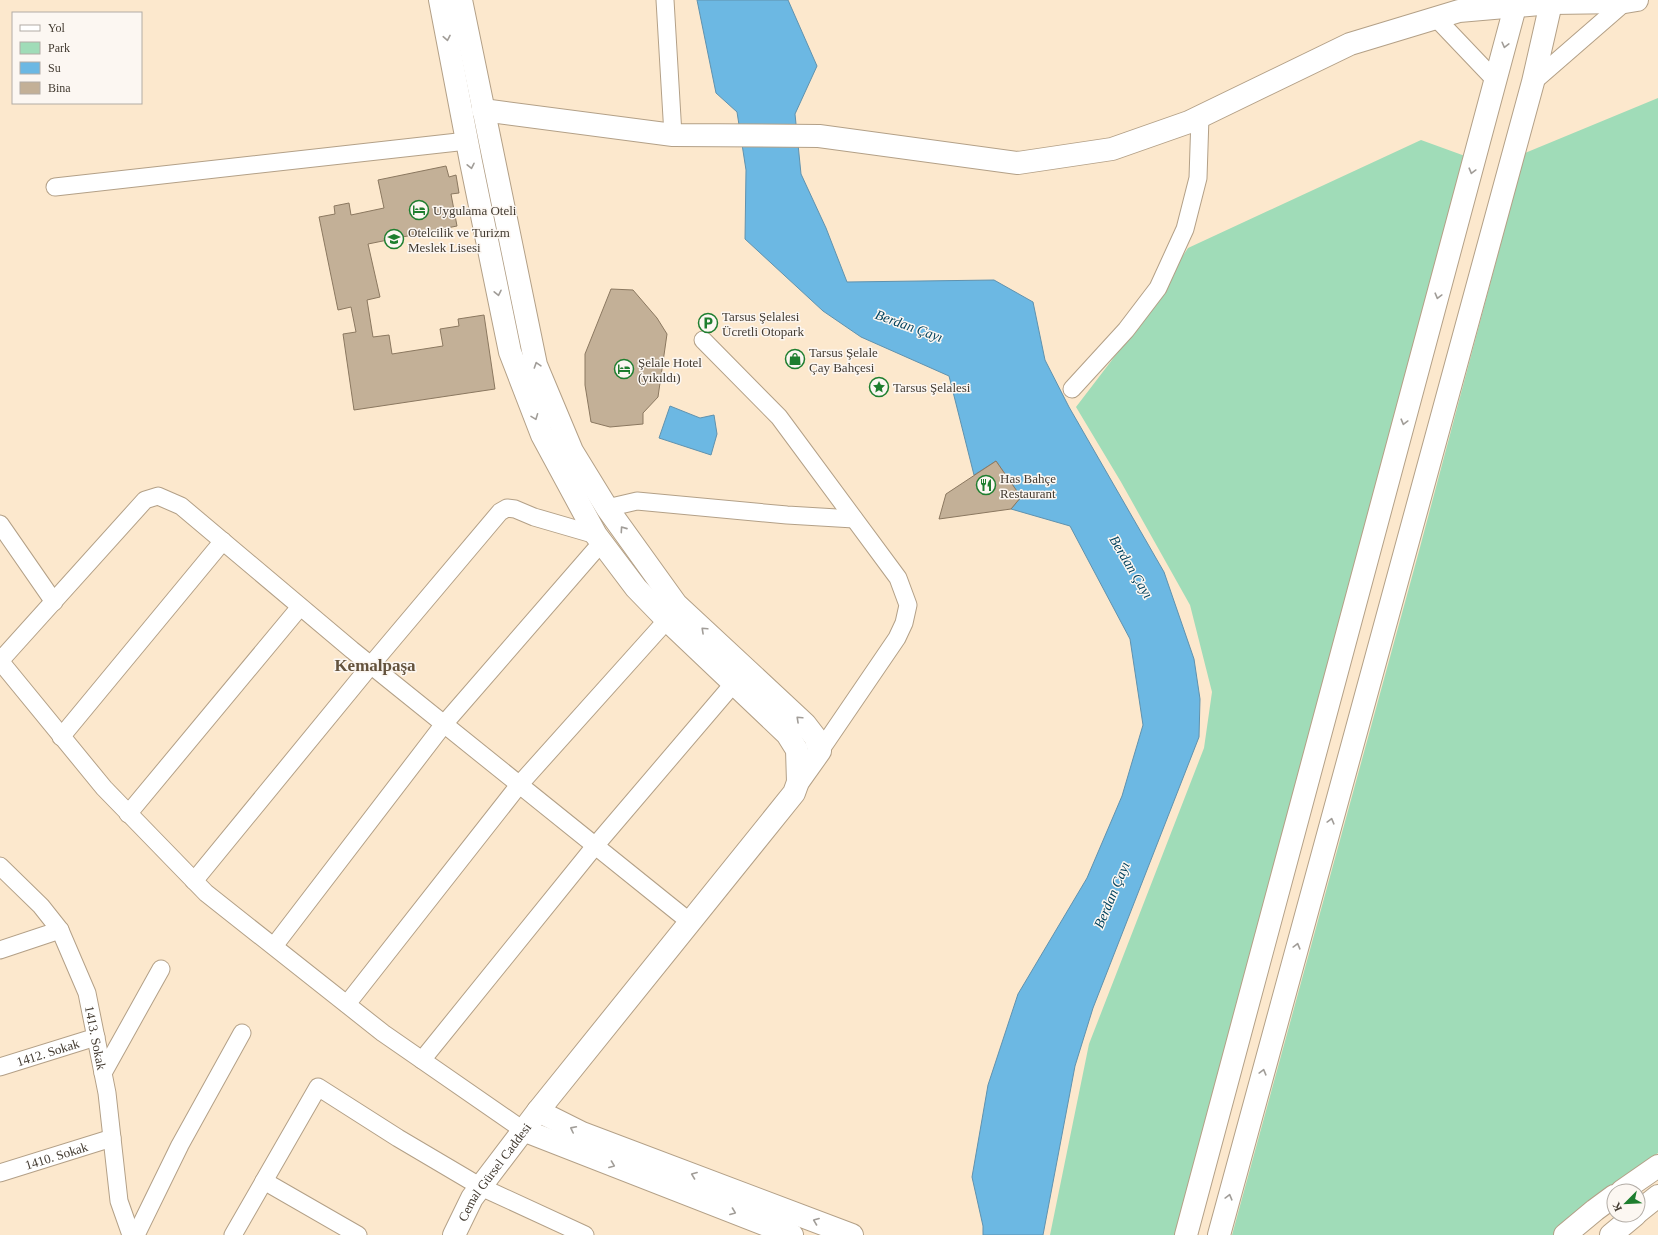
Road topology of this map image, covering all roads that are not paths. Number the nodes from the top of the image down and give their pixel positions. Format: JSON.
{"nodes":[{"id":1,"x":440,"y":0,"type":"edge"},
{"id":2,"x":461,"y":0,"type":"edge"},
{"id":3,"x":664,"y":0,"type":"edge"},
{"id":4,"x":1631,"y":1,"type":"edge"},
{"id":5,"x":1551,"y":3,"type":"junction"},
{"id":6,"x":1522,"y":4,"type":"edge"},
{"id":7,"x":1436,"y":18,"type":"junction"},
{"id":8,"x":1496,"y":81,"type":"junction"},
{"id":9,"x":1533,"y":82,"type":"junction"},
{"id":10,"x":483,"y":110,"type":"junction"},
{"id":11,"x":1200,"y":117,"type":"junction"},
{"id":12,"x":673,"y":135,"type":"junction"},
{"id":13,"x":466,"y":141,"type":"junction"},
{"id":14,"x":55,"y":187,"type":"dead end"},
{"id":15,"x":703,"y":340,"type":"dead end"},
{"id":16,"x":1072,"y":389,"type":"dead end"},
{"id":17,"x":607,"y":508,"type":"junction"},
{"id":18,"x":854,"y":519,"type":"junction"},
{"id":19,"x":0,"y":524,"type":"edge"},
{"id":20,"x":599,"y":539,"type":"junction"},
{"id":21,"x":223,"y":542,"type":"junction"},
{"id":22,"x":54,"y":602,"type":"junction"},
{"id":23,"x":300,"y":606,"type":"junction"},
{"id":24,"x":667,"y":620,"type":"junction"},
{"id":25,"x":0,"y":661,"type":"edge"},
{"id":26,"x":371,"y":665,"type":"junction"},
{"id":27,"x":734,"y":683,"type":"junction"},
{"id":28,"x":444,"y":724,"type":"junction"},
{"id":29,"x":61,"y":737,"type":"junction"},
{"id":30,"x":820,"y":751,"type":"junction"},
{"id":31,"x":798,"y":782,"type":"junction"},
{"id":32,"x":519,"y":785,"type":"junction"},
{"id":33,"x":128,"y":814,"type":"junction"},
{"id":34,"x":595,"y":846,"type":"junction"},
{"id":35,"x":0,"y":866,"type":"edge"},
{"id":36,"x":194,"y":881,"type":"junction"},
{"id":37,"x":690,"y":922,"type":"junction"},
{"id":38,"x":60,"y":930,"type":"junction"},
{"id":39,"x":274,"y":946,"type":"junction"},
{"id":40,"x":0,"y":950,"type":"edge"},
{"id":41,"x":162,"y":969,"type":"dead end"},
{"id":42,"x":347,"y":1004,"type":"junction"},
{"id":43,"x":242,"y":1033,"type":"dead end"},
{"id":44,"x":96,"y":1037,"type":"junction"},
{"id":45,"x":422,"y":1060,"type":"junction"},
{"id":46,"x":0,"y":1067,"type":"edge"},
{"id":47,"x":103,"y":1073,"type":"junction"},
{"id":48,"x":538,"y":1111,"type":"junction"},
{"id":49,"x":523,"y":1130,"type":"junction"},
{"id":50,"x":112,"y":1138,"type":"junction"},
{"id":51,"x":1658,"y":1166,"type":"edge"},
{"id":52,"x":1658,"y":1170,"type":"edge"},
{"id":53,"x":0,"y":1173,"type":"edge"},
{"id":54,"x":264,"y":1181,"type":"junction"},
{"id":55,"x":1634,"y":1183,"type":"edge"},
{"id":56,"x":1643,"y":1183,"type":"edge"},
{"id":57,"x":481,"y":1187,"type":"junction"},
{"id":58,"x":1658,"y":1196,"type":"edge"},
{"id":59,"x":1606,"y":1202,"type":"edge"},
{"id":60,"x":1646,"y":1206,"type":"edge"},
{"id":61,"x":1606,"y":1214,"type":"edge"},
{"id":62,"x":1625,"y":1223,"type":"edge"},
{"id":63,"x":131,"y":1235,"type":"edge"},
{"id":64,"x":136,"y":1235,"type":"edge"},
{"id":65,"x":233,"y":1235,"type":"edge"},
{"id":66,"x":358,"y":1235,"type":"edge"},
{"id":67,"x":454,"y":1235,"type":"edge"},
{"id":68,"x":583,"y":1235,"type":"edge"},
{"id":69,"x":792,"y":1235,"type":"edge"},
{"id":70,"x":852,"y":1235,"type":"edge"},
{"id":71,"x":1186,"y":1235,"type":"edge"},
{"id":72,"x":1219,"y":1235,"type":"edge"},
{"id":73,"x":1565,"y":1235,"type":"edge"},
{"id":74,"x":1581,"y":1235,"type":"edge"},
{"id":75,"x":1611,"y":1235,"type":"edge"}],
"edges":[{"from":1,"to":13,"type":"street","one_way":true},
{"from":2,"to":10,"type":"street"},
{"from":3,"to":12,"type":"street"},
{"from":4,"to":5,"type":"street"},
{"from":4,"to":9,"type":"street"},
{"from":5,"to":6,"type":"street"},
{"from":5,"to":9,"type":"street"},
{"from":6,"to":7,"type":"street"},
{"from":6,"to":8,"type":"street","one_way":true},
{"from":7,"to":8,"type":"street"},
{"from":7,"to":11,"type":"street"},
{"from":8,"to":71,"type":"street","one_way":true},
{"from":72,"to":9,"type":"street","one_way":true},
{"from":10,"to":12,"type":"street"},
{"from":17,"to":10,"type":"street","one_way":true},
{"from":11,"to":12,"type":"street"},
{"from":11,"to":16,"type":"street"},
{"from":13,"to":14,"type":"street"},
{"from":13,"to":20,"type":"street","one_way":true},
{"from":15,"to":18,"type":"street"},
{"from":17,"to":18,"type":"street"},
{"from":30,"to":17,"type":"street","one_way":true},
{"from":18,"to":30,"type":"street"},
{"from":19,"to":22,"type":"street"},
{"from":20,"to":24,"type":"street"},
{"from":20,"to":26,"type":"street"},
{"from":20,"to":28,"type":"street"},
{"from":21,"to":22,"type":"street"},
{"from":21,"to":23,"type":"street"},
{"from":21,"to":29,"type":"street"},
{"from":22,"to":25,"type":"street"},
{"from":23,"to":26,"type":"street"},
{"from":23,"to":33,"type":"street"},
{"from":24,"to":27,"type":"street"},
{"from":24,"to":32,"type":"street"},
{"from":25,"to":29,"type":"street"},
{"from":26,"to":28,"type":"street"},
{"from":26,"to":36,"type":"street"},
{"from":27,"to":31,"type":"street"},
{"from":27,"to":34,"type":"street"},
{"from":28,"to":32,"type":"street"},
{"from":28,"to":39,"type":"street"},
{"from":29,"to":33,"type":"street"},
{"from":30,"to":31,"type":"street","name":"Cemal Gürsel Caddesi"},
{"from":31,"to":37,"type":"street","name":"Cemal Gürsel Caddesi"},
{"from":32,"to":34,"type":"street"},
{"from":32,"to":42,"type":"street"},
{"from":33,"to":36,"type":"street"},
{"from":34,"to":37,"type":"street"},
{"from":34,"to":45,"type":"street"},
{"from":35,"to":38,"type":"street","name":"1413. Sokak"},
{"from":36,"to":39,"type":"street"},
{"from":37,"to":48,"type":"street","name":"Cemal Gürsel Caddesi"},
{"from":38,"to":40,"type":"street"},
{"from":38,"to":44,"type":"street","name":"1413. Sokak"},
{"from":39,"to":42,"type":"street"},
{"from":41,"to":47,"type":"street"},
{"from":42,"to":45,"type":"street"},
{"from":43,"to":64,"type":"street"},
{"from":44,"to":46,"type":"street","name":"1412. Sokak"},
{"from":44,"to":47,"type":"street","name":"1413. Sokak"},
{"from":45,"to":49,"type":"street"},
{"from":47,"to":50,"type":"street","name":"1413. Sokak"},
{"from":48,"to":49,"type":"street","name":"Cemal Gürsel Caddesi"},
{"from":70,"to":48,"type":"street","one_way":true},
{"from":49,"to":57,"type":"street","name":"Cemal Gürsel Caddesi"},
{"from":49,"to":69,"type":"street","one_way":true},
{"from":50,"to":53,"type":"street","name":"1410. Sokak"},
{"from":50,"to":63,"type":"street","name":"1413. Sokak"},
{"from":51,"to":55,"type":"street"},
{"from":52,"to":56,"type":"street"},
{"from":54,"to":57,"type":"street"},
{"from":54,"to":65,"type":"street"},
{"from":54,"to":66,"type":"street"},
{"from":57,"to":67,"type":"street","name":"Cemal Gürsel Caddesi"},
{"from":57,"to":68,"type":"street"},
{"from":58,"to":60,"type":"street"},
{"from":59,"to":73,"type":"street"},
{"from":61,"to":74,"type":"street"},
{"from":62,"to":75,"type":"street"}]}
